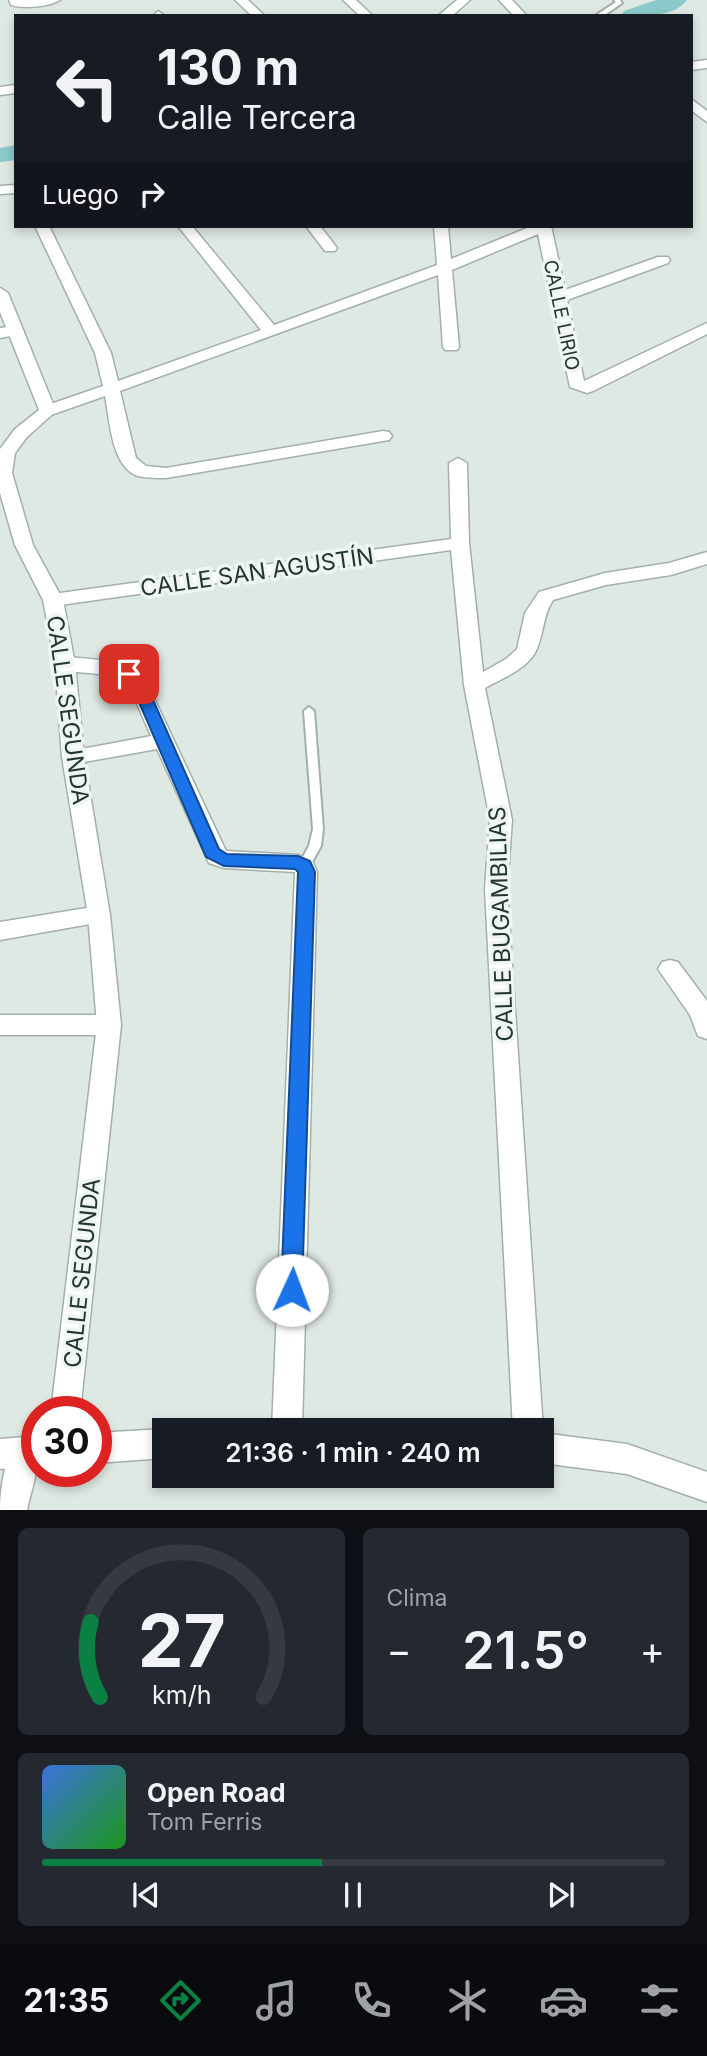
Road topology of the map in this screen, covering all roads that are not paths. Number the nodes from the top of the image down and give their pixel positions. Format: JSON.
{"nodes":[{"id":1,"x":54,"y":0,"type":"edge"},
{"id":2,"x":241,"y":0,"type":"edge"},
{"id":3,"x":349,"y":0,"type":"edge"},
{"id":4,"x":464,"y":0,"type":"edge"},
{"id":5,"x":505,"y":0,"type":"edge"},
{"id":6,"x":617,"y":0,"type":"edge"},
{"id":7,"x":15,"y":1,"type":"edge"},
{"id":8,"x":257,"y":14,"type":"edge"},
{"id":9,"x":365,"y":14,"type":"edge"},
{"id":10,"x":446,"y":14,"type":"edge"},
{"id":11,"x":519,"y":14,"type":"edge"},
{"id":12,"x":602,"y":14,"type":"edge"},
{"id":13,"x":43,"y":228,"type":"edge"},
{"id":14,"x":187,"y":228,"type":"edge"},
{"id":15,"x":315,"y":228,"type":"edge"},
{"id":16,"x":441,"y":228,"type":"edge"},
{"id":17,"x":539,"y":228,"type":"edge"},
{"id":18,"x":544,"y":228,"type":"edge"},
{"id":19,"x":330,"y":248,"type":"dead end"},
{"id":20,"x":663,"y":260,"type":"dead end"},
{"id":21,"x":443,"y":268,"type":"junction"},
{"id":22,"x":0,"y":293,"type":"edge"},
{"id":23,"x":558,"y":298,"type":"junction"},
{"id":24,"x":707,"y":328,"type":"edge"},
{"id":25,"x":8,"y":332,"type":"edge"},
{"id":26,"x":271,"y":332,"type":"junction"},
{"id":27,"x":451,"y":347,"type":"dead end"},
{"id":28,"x":110,"y":387,"type":"junction"},
{"id":29,"x":48,"y":411,"type":"junction"},
{"id":30,"x":383,"y":436,"type":"dead end"},
{"id":31,"x":458,"y":463,"type":"dead end"},
{"id":32,"x":460,"y":543,"type":"junction"},
{"id":33,"x":707,"y":558,"type":"edge"},
{"id":34,"x":53,"y":600,"type":"junction"},
{"id":35,"x":65,"y":664,"type":"junction"},
{"id":36,"x":474,"y":685,"type":"junction"},
{"id":37,"x":309,"y":711,"type":"dead end"},
{"id":38,"x":164,"y":741,"type":"junction"},
{"id":39,"x":73,"y":757,"type":"junction"},
{"id":40,"x":304,"y":866,"type":"junction"},
{"id":41,"x":99,"y":915,"type":"junction"},
{"id":42,"x":0,"y":931,"type":"edge"},
{"id":43,"x":670,"y":969,"type":"dead end"},
{"id":44,"x":0,"y":1024,"type":"edge"},
{"id":45,"x":109,"y":1025,"type":"junction"},
{"id":46,"x":707,"y":1029,"type":"edge"},
{"id":47,"x":68,"y":1396,"type":"edge"},
{"id":48,"x":287,"y":1418,"type":"edge"},
{"id":49,"x":527,"y":1418,"type":"edge"},
{"id":50,"x":152,"y":1445,"type":"edge"},
{"id":51,"x":112,"y":1447,"type":"edge"},
{"id":52,"x":554,"y":1448,"type":"edge"},
{"id":53,"x":20,"y":1453,"type":"edge"},
{"id":54,"x":707,"y":1487,"type":"edge"},
{"id":55,"x":12,"y":1510,"type":"edge"}],
"edges":[{"from":1,"to":7,"type":"street"},
{"from":2,"to":8,"type":"street"},
{"from":3,"to":9,"type":"street"},
{"from":4,"to":10,"type":"street"},
{"from":5,"to":11,"type":"street"},
{"from":6,"to":12,"type":"lane"},
{"from":13,"to":28,"type":"street"},
{"from":14,"to":26,"type":"street"},
{"from":15,"to":19,"type":"street"},
{"from":16,"to":21,"type":"street"},
{"from":17,"to":21,"type":"street"},
{"from":18,"to":23,"type":"street","name":"CALLE LIRIO"},
{"from":20,"to":23,"type":"street"},
{"from":21,"to":26,"type":"street","name":"CALLE SEGUNDA"},
{"from":21,"to":27,"type":"street"},
{"from":22,"to":25,"type":"street"},
{"from":23,"to":24,"type":"street","name":"CALLE LIRIO"},
{"from":25,"to":29,"type":"street"},
{"from":26,"to":28,"type":"street","name":"CALLE SEGUNDA"},
{"from":28,"to":29,"type":"street","name":"CALLE SEGUNDA"},
{"from":28,"to":30,"type":"street"},
{"from":29,"to":34,"type":"street","name":"CALLE SEGUNDA"},
{"from":31,"to":32,"type":"street","name":"CALLE BUGAMBILIAS"},
{"from":32,"to":34,"type":"street","name":"CALLE SAN AGUSTÍN"},
{"from":32,"to":36,"type":"street","name":"CALLE BUGAMBILIAS"},
{"from":33,"to":36,"type":"street"},
{"from":34,"to":35,"type":"street","name":"CALLE SEGUNDA"},
{"from":35,"to":38,"type":"street"},
{"from":35,"to":39,"type":"street","name":"CALLE SEGUNDA"},
{"from":36,"to":49,"type":"street","name":"CALLE BUGAMBILIAS"},
{"from":37,"to":40,"type":"lane"},
{"from":38,"to":39,"type":"street"},
{"from":38,"to":40,"type":"street"},
{"from":39,"to":41,"type":"street","name":"CALLE SEGUNDA"},
{"from":40,"to":48,"type":"street"},
{"from":41,"to":42,"type":"street"},
{"from":41,"to":45,"type":"street","name":"CALLE SEGUNDA"},
{"from":43,"to":46,"type":"street"},
{"from":44,"to":45,"type":"street"},
{"from":45,"to":47,"type":"street","name":"CALLE SEGUNDA"},
{"from":50,"to":51,"type":"street"},
{"from":52,"to":54,"type":"street"},
{"from":53,"to":55,"type":"street"}]}
